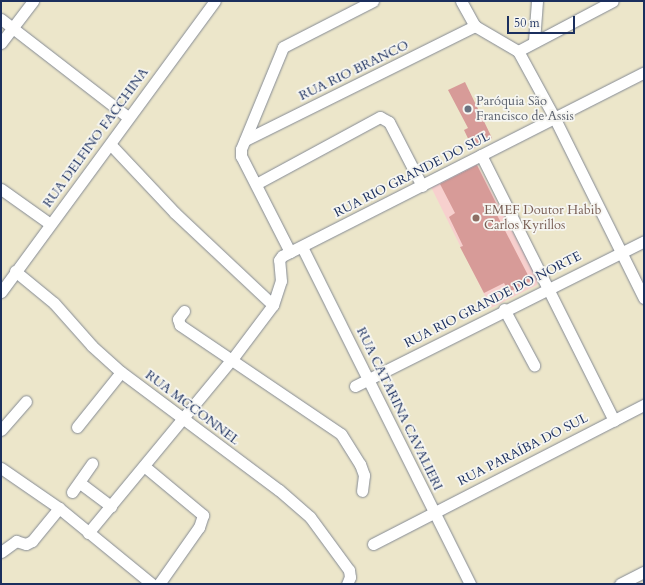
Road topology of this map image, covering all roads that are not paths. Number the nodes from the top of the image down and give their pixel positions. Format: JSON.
{"nodes":[{"id":1,"x":33,"y":1,"type":"edge"},
{"id":2,"x":215,"y":1,"type":"edge"},
{"id":3,"x":373,"y":1,"type":"edge"},
{"id":4,"x":461,"y":1,"type":"edge"},
{"id":5,"x":537,"y":1,"type":"edge"},
{"id":6,"x":613,"y":1,"type":"edge"},
{"id":7,"x":1,"y":19,"type":"edge"},
{"id":8,"x":475,"y":26,"type":"junction"},
{"id":9,"x":13,"y":27,"type":"junction"},
{"id":10,"x":534,"y":41,"type":"junction"},
{"id":11,"x":1,"y":43,"type":"edge"},
{"id":12,"x":518,"y":51,"type":"junction"},
{"id":13,"x":644,"y":72,"type":"edge"},
{"id":14,"x":128,"y":117,"type":"junction"},
{"id":15,"x":554,"y":117,"type":"junction"},
{"id":16,"x":245,"y":140,"type":"junction"},
{"id":17,"x":111,"y":145,"type":"junction"},
{"id":18,"x":481,"y":155,"type":"junction"},
{"id":19,"x":256,"y":184,"type":"junction"},
{"id":20,"x":422,"y":186,"type":"junction"},
{"id":21,"x":1,"y":189,"type":"edge"},
{"id":22,"x":50,"y":224,"type":"junction"},
{"id":23,"x":644,"y":241,"type":"edge"},
{"id":24,"x":302,"y":247,"type":"junction"},
{"id":25,"x":290,"y":252,"type":"junction"},
{"id":26,"x":622,"y":252,"type":"junction"},
{"id":27,"x":15,"y":271,"type":"junction"},
{"id":28,"x":549,"y":287,"type":"junction"},
{"id":29,"x":1,"y":290,"type":"edge"},
{"id":30,"x":644,"y":298,"type":"edge"},
{"id":31,"x":273,"y":305,"type":"junction"},
{"id":32,"x":504,"y":310,"type":"junction"},
{"id":33,"x":184,"y":311,"type":"dead end"},
{"id":34,"x":233,"y":358,"type":"junction"},
{"id":35,"x":534,"y":365,"type":"dead end"},
{"id":36,"x":121,"y":372,"type":"junction"},
{"id":37,"x":369,"y":378,"type":"junction"},
{"id":38,"x":355,"y":386,"type":"dead end"},
{"id":39,"x":26,"y":400,"type":"dead end"},
{"id":40,"x":644,"y":405,"type":"edge"},
{"id":41,"x":182,"y":419,"type":"junction"},
{"id":42,"x":614,"y":420,"type":"junction"},
{"id":43,"x":77,"y":427,"type":"dead end"},
{"id":44,"x":1,"y":430,"type":"edge"},
{"id":45,"x":92,"y":463,"type":"dead end"},
{"id":46,"x":144,"y":466,"type":"junction"},
{"id":47,"x":1,"y":468,"type":"edge"},
{"id":48,"x":80,"y":482,"type":"junction"},
{"id":49,"x":362,"y":491,"type":"dead end"},
{"id":50,"x":72,"y":492,"type":"dead end"},
{"id":51,"x":111,"y":506,"type":"junction"},
{"id":52,"x":59,"y":508,"type":"junction"},
{"id":53,"x":434,"y":511,"type":"junction"},
{"id":54,"x":88,"y":533,"type":"junction"},
{"id":55,"x":373,"y":544,"type":"dead end"},
{"id":56,"x":1,"y":552,"type":"edge"},
{"id":57,"x":644,"y":572,"type":"edge"},
{"id":58,"x":467,"y":583,"type":"edge"},
{"id":59,"x":152,"y":584,"type":"edge"},
{"id":60,"x":159,"y":584,"type":"edge"},
{"id":61,"x":348,"y":584,"type":"edge"},
{"id":62,"x":620,"y":584,"type":"edge"}],
"edges":[{"from":1,"to":9,"type":"street"},
{"from":2,"to":14,"type":"street","name":"RUA DELFINO FACCHINA"},
{"from":3,"to":16,"type":"street"},
{"from":4,"to":8,"type":"street"},
{"from":5,"to":10,"type":"street"},
{"from":6,"to":10,"type":"street"},
{"from":7,"to":9,"type":"street"},
{"from":8,"to":12,"type":"street"},
{"from":8,"to":16,"type":"street","name":"RUA RIO BRANCO"},
{"from":9,"to":11,"type":"street"},
{"from":9,"to":14,"type":"street"},
{"from":10,"to":12,"type":"street"},
{"from":12,"to":15,"type":"street"},
{"from":13,"to":15,"type":"street","name":"RUA RIO GRANDE DO SUL"},
{"from":14,"to":17,"type":"street","name":"RUA DELFINO FACCHINA"},
{"from":15,"to":18,"type":"street","name":"RUA RIO GRANDE DO SUL"},
{"from":15,"to":26,"type":"street"},
{"from":16,"to":19,"type":"street"},
{"from":17,"to":22,"type":"street","name":"RUA DELFINO FACCHINA"},
{"from":17,"to":31,"type":"street"},
{"from":18,"to":20,"type":"street","name":"RUA RIO GRANDE DO SUL"},
{"from":18,"to":28,"type":"street"},
{"from":19,"to":20,"type":"street"},
{"from":19,"to":25,"type":"street"},
{"from":20,"to":24,"type":"street","name":"RUA RIO GRANDE DO SUL"},
{"from":21,"to":22,"type":"street"},
{"from":22,"to":27,"type":"street","name":"RUA DELFINO FACCHINA"},
{"from":23,"to":26,"type":"street","name":"RUA RIO GRANDE DO NORTE"},
{"from":24,"to":25,"type":"street","name":"RUA RIO GRANDE DO SUL"},
{"from":24,"to":37,"type":"street","name":"RUA CATARINA CAVALIERI"},
{"from":25,"to":31,"type":"street","name":"RUA RIO GRANDE DO SUL"},
{"from":26,"to":28,"type":"street","name":"RUA RIO GRANDE DO NORTE"},
{"from":26,"to":30,"type":"street"},
{"from":27,"to":29,"type":"street","name":"RUA DELFINO FACCHINA"},
{"from":27,"to":36,"type":"street","name":"RUA MCCONNEL"},
{"from":28,"to":32,"type":"street","name":"RUA RIO GRANDE DO NORTE"},
{"from":28,"to":42,"type":"street"},
{"from":31,"to":34,"type":"street"},
{"from":32,"to":35,"type":"street"},
{"from":32,"to":37,"type":"street","name":"RUA RIO GRANDE DO NORTE"},
{"from":33,"to":34,"type":"street"},
{"from":34,"to":41,"type":"street"},
{"from":34,"to":49,"type":"street"},
{"from":36,"to":41,"type":"street","name":"RUA MCCONNEL"},
{"from":36,"to":43,"type":"street"},
{"from":37,"to":38,"type":"street","name":"RUA RIO GRANDE DO NORTE"},
{"from":37,"to":53,"type":"street","name":"RUA CATARINA CAVALIERI"},
{"from":39,"to":44,"type":"street"},
{"from":40,"to":42,"type":"street","name":"RUA PARAÍBA DO SUL"},
{"from":41,"to":46,"type":"street"},
{"from":41,"to":61,"type":"street","name":"RUA MCCONNEL"},
{"from":42,"to":53,"type":"street","name":"RUA PARAÍBA DO SUL"},
{"from":45,"to":48,"type":"street"},
{"from":46,"to":51,"type":"street"},
{"from":46,"to":60,"type":"street"},
{"from":47,"to":52,"type":"street"},
{"from":48,"to":50,"type":"street"},
{"from":48,"to":51,"type":"street"},
{"from":51,"to":54,"type":"street"},
{"from":52,"to":54,"type":"street"},
{"from":52,"to":56,"type":"street"},
{"from":53,"to":55,"type":"street","name":"RUA PARAÍBA DO SUL"},
{"from":53,"to":58,"type":"street","name":"RUA CATARINA CAVALIERI"},
{"from":54,"to":59,"type":"street"},
{"from":57,"to":62,"type":"street"}]}
